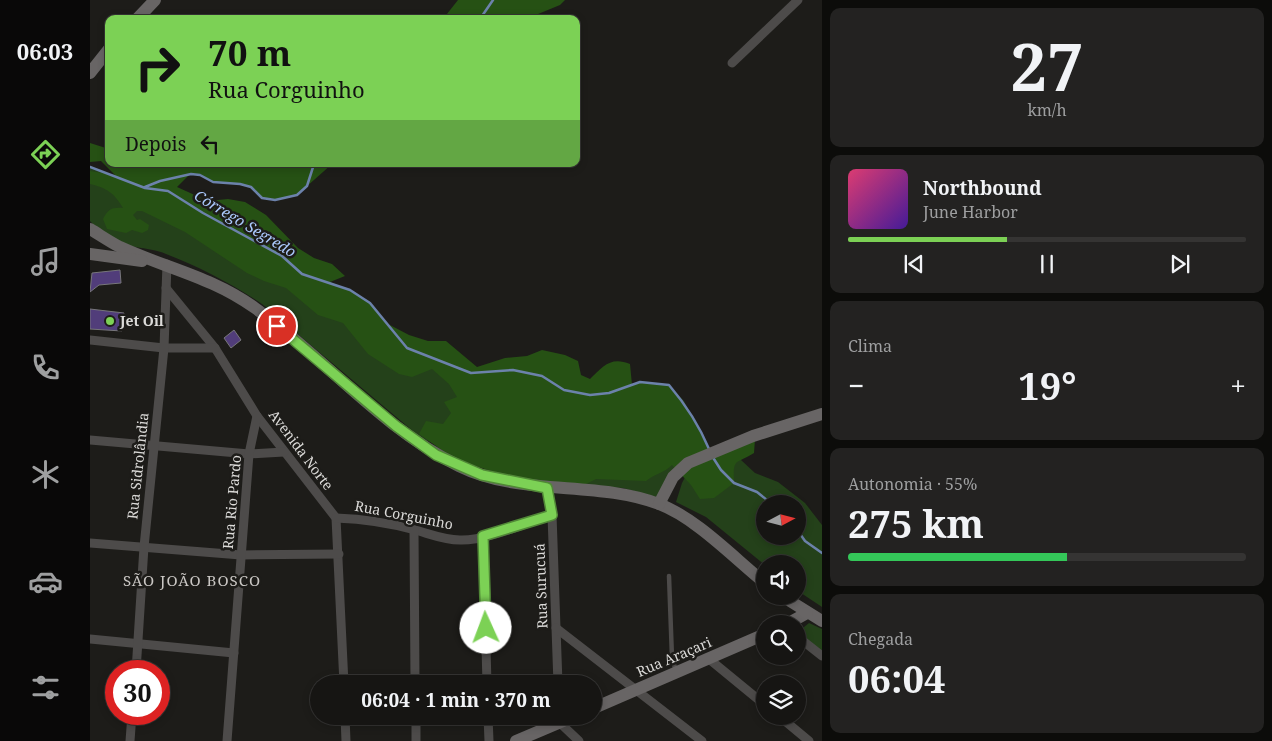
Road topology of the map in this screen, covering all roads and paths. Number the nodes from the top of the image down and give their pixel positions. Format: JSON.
{"nodes":[{"id":1,"x":155,"y":0,"type":"edge"},
{"id":2,"x":798,"y":0,"type":"edge"},
{"id":3,"x":141,"y":15,"type":"edge"},
{"id":4,"x":105,"y":54,"type":"edge"},
{"id":5,"x":732,"y":63,"type":"dead end"},
{"id":6,"x":90,"y":73,"type":"edge"},
{"id":7,"x":90,"y":229,"type":"edge"},
{"id":8,"x":90,"y":254,"type":"edge"},
{"id":9,"x":164,"y":264,"type":"junction"},
{"id":10,"x":166,"y":288,"type":"junction"},
{"id":11,"x":90,"y":340,"type":"edge"},
{"id":12,"x":164,"y":348,"type":"junction"},
{"id":13,"x":215,"y":348,"type":"junction"},
{"id":14,"x":822,"y":414,"type":"edge"},
{"id":15,"x":257,"y":416,"type":"junction"},
{"id":16,"x":90,"y":440,"type":"edge"},
{"id":17,"x":154,"y":446,"type":"junction"},
{"id":18,"x":284,"y":452,"type":"junction"},
{"id":19,"x":249,"y":454,"type":"junction"},
{"id":20,"x":547,"y":488,"type":"junction"},
{"id":21,"x":659,"y":504,"type":"junction"},
{"id":22,"x":552,"y":515,"type":"junction"},
{"id":23,"x":336,"y":518,"type":"junction"},
{"id":24,"x":414,"y":530,"type":"junction"},
{"id":25,"x":483,"y":536,"type":"junction"},
{"id":26,"x":90,"y":543,"type":"edge"},
{"id":27,"x":144,"y":547,"type":"junction"},
{"id":28,"x":339,"y":554,"type":"junction"},
{"id":29,"x":241,"y":555,"type":"junction"},
{"id":30,"x":669,"y":576,"type":"dead end"},
{"id":31,"x":756,"y":577,"type":"edge"},
{"id":32,"x":795,"y":605,"type":"edge"},
{"id":33,"x":807,"y":613,"type":"junction"},
{"id":34,"x":803,"y":615,"type":"edge"},
{"id":35,"x":822,"y":621,"type":"edge"},
{"id":36,"x":556,"y":628,"type":"junction"},
{"id":37,"x":756,"y":638,"type":"edge"},
{"id":38,"x":90,"y":639,"type":"edge"},
{"id":39,"x":139,"y":642,"type":"junction"},
{"id":40,"x":806,"y":643,"type":"edge"},
{"id":41,"x":234,"y":653,"type":"junction"},
{"id":42,"x":822,"y":656,"type":"edge"},
{"id":43,"x":709,"y":659,"type":"junction"},
{"id":44,"x":137,"y":660,"type":"edge"},
{"id":45,"x":677,"y":672,"type":"junction"},
{"id":46,"x":344,"y":675,"type":"edge"},
{"id":47,"x":415,"y":675,"type":"edge"},
{"id":48,"x":487,"y":675,"type":"edge"},
{"id":49,"x":558,"y":675,"type":"edge"},
{"id":50,"x":636,"y":689,"type":"junction"},
{"id":51,"x":756,"y":698,"type":"edge"},
{"id":52,"x":602,"y":704,"type":"edge"},
{"id":53,"x":131,"y":725,"type":"edge"},
{"id":54,"x":345,"y":725,"type":"edge"},
{"id":55,"x":416,"y":725,"type":"edge"},
{"id":56,"x":488,"y":725,"type":"edge"},
{"id":57,"x":550,"y":725,"type":"edge"},
{"id":58,"x":565,"y":725,"type":"edge"},
{"id":59,"x":790,"y":725,"type":"edge"},
{"id":60,"x":130,"y":741,"type":"edge"},
{"id":61,"x":227,"y":741,"type":"edge"},
{"id":62,"x":346,"y":741,"type":"edge"},
{"id":63,"x":416,"y":741,"type":"edge"},
{"id":64,"x":489,"y":741,"type":"edge"},
{"id":65,"x":516,"y":741,"type":"edge"},
{"id":66,"x":579,"y":741,"type":"edge"},
{"id":67,"x":702,"y":741,"type":"edge"},
{"id":68,"x":810,"y":741,"type":"edge"}],
"edges":[{"from":1,"to":3,"type":"main road"},
{"from":2,"to":5,"type":"street"},
{"from":4,"to":6,"type":"main road"},
{"from":7,"to":9,"type":"main road"},
{"from":8,"to":9,"type":"main road"},
{"from":9,"to":10,"type":"street","name":"Rua Sidrolândia"},
{"from":9,"to":20,"type":"main road"},
{"from":10,"to":12,"type":"street","name":"Rua Sidrolândia"},
{"from":10,"to":13,"type":"street","name":"Avenida Norte"},
{"from":11,"to":12,"type":"street"},
{"from":12,"to":13,"type":"street"},
{"from":12,"to":17,"type":"street","name":"Rua Sidrolândia"},
{"from":13,"to":15,"type":"street","name":"Avenida Norte"},
{"from":14,"to":21,"type":"main road"},
{"from":15,"to":18,"type":"street","name":"Avenida Norte"},
{"from":15,"to":19,"type":"street","name":"Rua Rio Pardo"},
{"from":16,"to":17,"type":"street"},
{"from":17,"to":19,"type":"street"},
{"from":17,"to":27,"type":"street","name":"Rua Sidrolândia"},
{"from":18,"to":19,"type":"street"},
{"from":18,"to":23,"type":"street","name":"Avenida Norte"},
{"from":19,"to":29,"type":"street","name":"Rua Rio Pardo"},
{"from":20,"to":21,"type":"main road"},
{"from":20,"to":22,"type":"street","name":"Rua Surucuá"},
{"from":21,"to":31,"type":"main road"},
{"from":22,"to":25,"type":"street","name":"Rua Corguinho"},
{"from":22,"to":36,"type":"street","name":"Rua Surucuá"},
{"from":23,"to":24,"type":"street","name":"Rua Corguinho"},
{"from":23,"to":28,"type":"street"},
{"from":24,"to":25,"type":"street","name":"Rua Corguinho"},
{"from":24,"to":47,"type":"street"},
{"from":25,"to":48,"type":"street"},
{"from":26,"to":27,"type":"street"},
{"from":27,"to":29,"type":"street"},
{"from":27,"to":39,"type":"street","name":"Rua Sidrolândia"},
{"from":28,"to":29,"type":"street"},
{"from":28,"to":46,"type":"street"},
{"from":29,"to":41,"type":"street","name":"Rua Rio Pardo"},
{"from":30,"to":45,"type":"lane"},
{"from":32,"to":33,"type":"main road"},
{"from":33,"to":34,"type":"main road"},
{"from":33,"to":35,"type":"main road"},
{"from":36,"to":49,"type":"street","name":"Rua Surucuá"},
{"from":36,"to":50,"type":"street"},
{"from":37,"to":43,"type":"main road","name":"Rua Araçari"},
{"from":38,"to":39,"type":"street"},
{"from":39,"to":41,"type":"street"},
{"from":39,"to":44,"type":"street","name":"Rua Sidrolândia"},
{"from":40,"to":42,"type":"street"},
{"from":41,"to":61,"type":"street","name":"Rua Rio Pardo"},
{"from":43,"to":45,"type":"main road","name":"Rua Araçari"},
{"from":43,"to":51,"type":"street"},
{"from":45,"to":50,"type":"main road","name":"Rua Araçari"},
{"from":50,"to":52,"type":"main road","name":"Rua Araçari"},
{"from":50,"to":67,"type":"street"},
{"from":53,"to":60,"type":"street"},
{"from":54,"to":62,"type":"street"},
{"from":55,"to":63,"type":"street"},
{"from":56,"to":64,"type":"street"},
{"from":57,"to":65,"type":"main road"},
{"from":58,"to":66,"type":"street"},
{"from":59,"to":68,"type":"street"}]}
